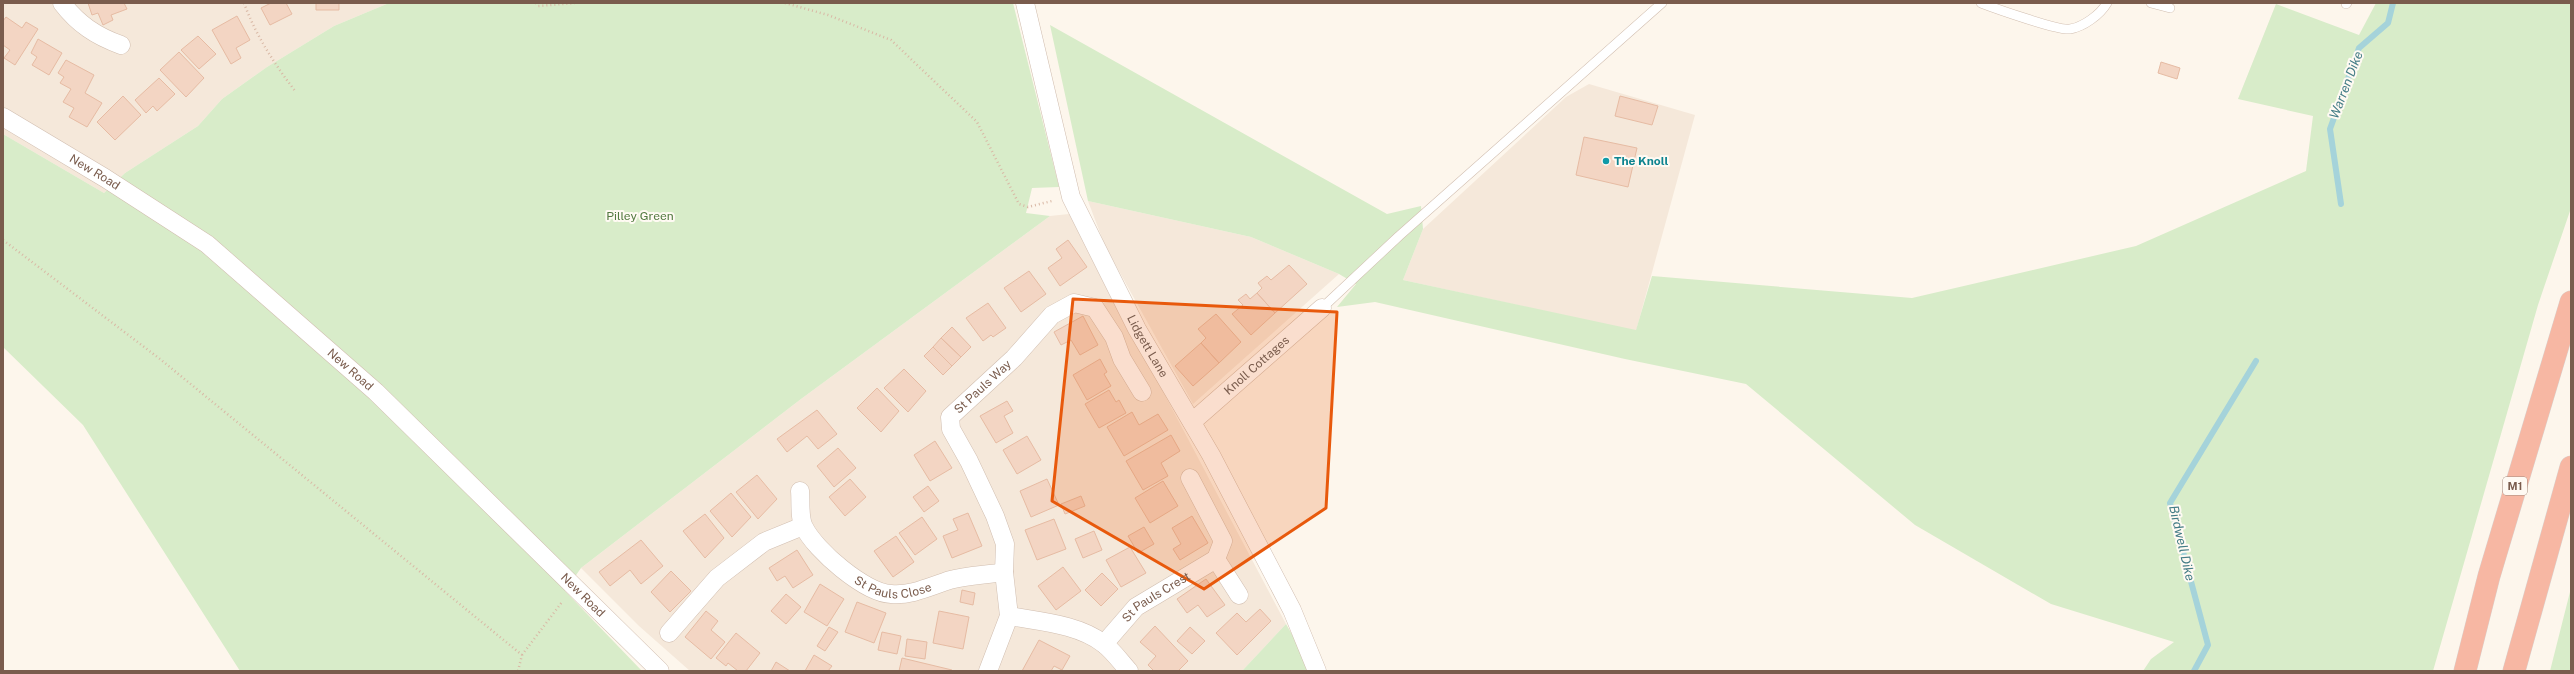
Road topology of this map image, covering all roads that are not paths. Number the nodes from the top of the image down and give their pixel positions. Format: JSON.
{"nodes":[{"id":1,"x":62,"y":3,"type":"edge"},
{"id":2,"x":1025,"y":3,"type":"edge"},
{"id":3,"x":1662,"y":3,"type":"edge"},
{"id":4,"x":1981,"y":3,"type":"edge"},
{"id":5,"x":2106,"y":3,"type":"edge"},
{"id":6,"x":2151,"y":3,"type":"edge"},
{"id":7,"x":2170,"y":8,"type":"dead end"},
{"id":8,"x":121,"y":45,"type":"dead end"},
{"id":9,"x":3,"y":116,"type":"edge"},
{"id":10,"x":2571,"y":302,"type":"edge"},
{"id":11,"x":1322,"y":308,"type":"joint"},
{"id":12,"x":1142,"y":392,"type":"dead end"},
{"id":13,"x":1192,"y":422,"type":"junction"},
{"id":14,"x":2571,"y":467,"type":"edge"},
{"id":15,"x":1190,"y":478,"type":"dead end"},
{"id":16,"x":800,"y":490,"type":"dead end"},
{"id":17,"x":803,"y":526,"type":"junction"},
{"id":18,"x":1216,"y":559,"type":"junction"},
{"id":19,"x":1004,"y":572,"type":"junction"},
{"id":20,"x":1239,"y":595,"type":"dead end"},
{"id":21,"x":1009,"y":616,"type":"junction"},
{"id":22,"x":669,"y":633,"type":"dead end"},
{"id":23,"x":1104,"y":644,"type":"junction"},
{"id":24,"x":660,"y":671,"type":"edge"},
{"id":25,"x":988,"y":671,"type":"edge"},
{"id":26,"x":1129,"y":671,"type":"edge"},
{"id":27,"x":1317,"y":671,"type":"edge"},
{"id":28,"x":2465,"y":671,"type":"edge"},
{"id":29,"x":2514,"y":671,"type":"edge"}],
"edges":[{"from":1,"to":8,"type":"street"},
{"from":2,"to":13,"type":"street","name":"Lidgett Lane"},
{"from":3,"to":11,"type":"lane"},
{"from":4,"to":5,"type":"lane"},
{"from":6,"to":7,"type":"lane"},
{"from":9,"to":24,"type":"street","name":"New Road"},
{"from":10,"to":28,"type":"highway","number":"M1"},
{"from":11,"to":13,"type":"street","name":"Knoll Cottages"},
{"from":12,"to":19,"type":"street","name":"St Pauls Way"},
{"from":13,"to":27,"type":"street","name":"Lidgett Lane"},
{"from":14,"to":29,"type":"highway"},
{"from":15,"to":18,"type":"street"},
{"from":16,"to":17,"type":"street"},
{"from":17,"to":19,"type":"street","name":"St Pauls Close"},
{"from":17,"to":22,"type":"street"},
{"from":18,"to":20,"type":"street"},
{"from":18,"to":23,"type":"street","name":"St Pauls Crest"},
{"from":19,"to":21,"type":"street","name":"St Pauls Way"},
{"from":21,"to":23,"type":"street"},
{"from":21,"to":25,"type":"street","name":"St Pauls Way"},
{"from":23,"to":26,"type":"street"}]}
